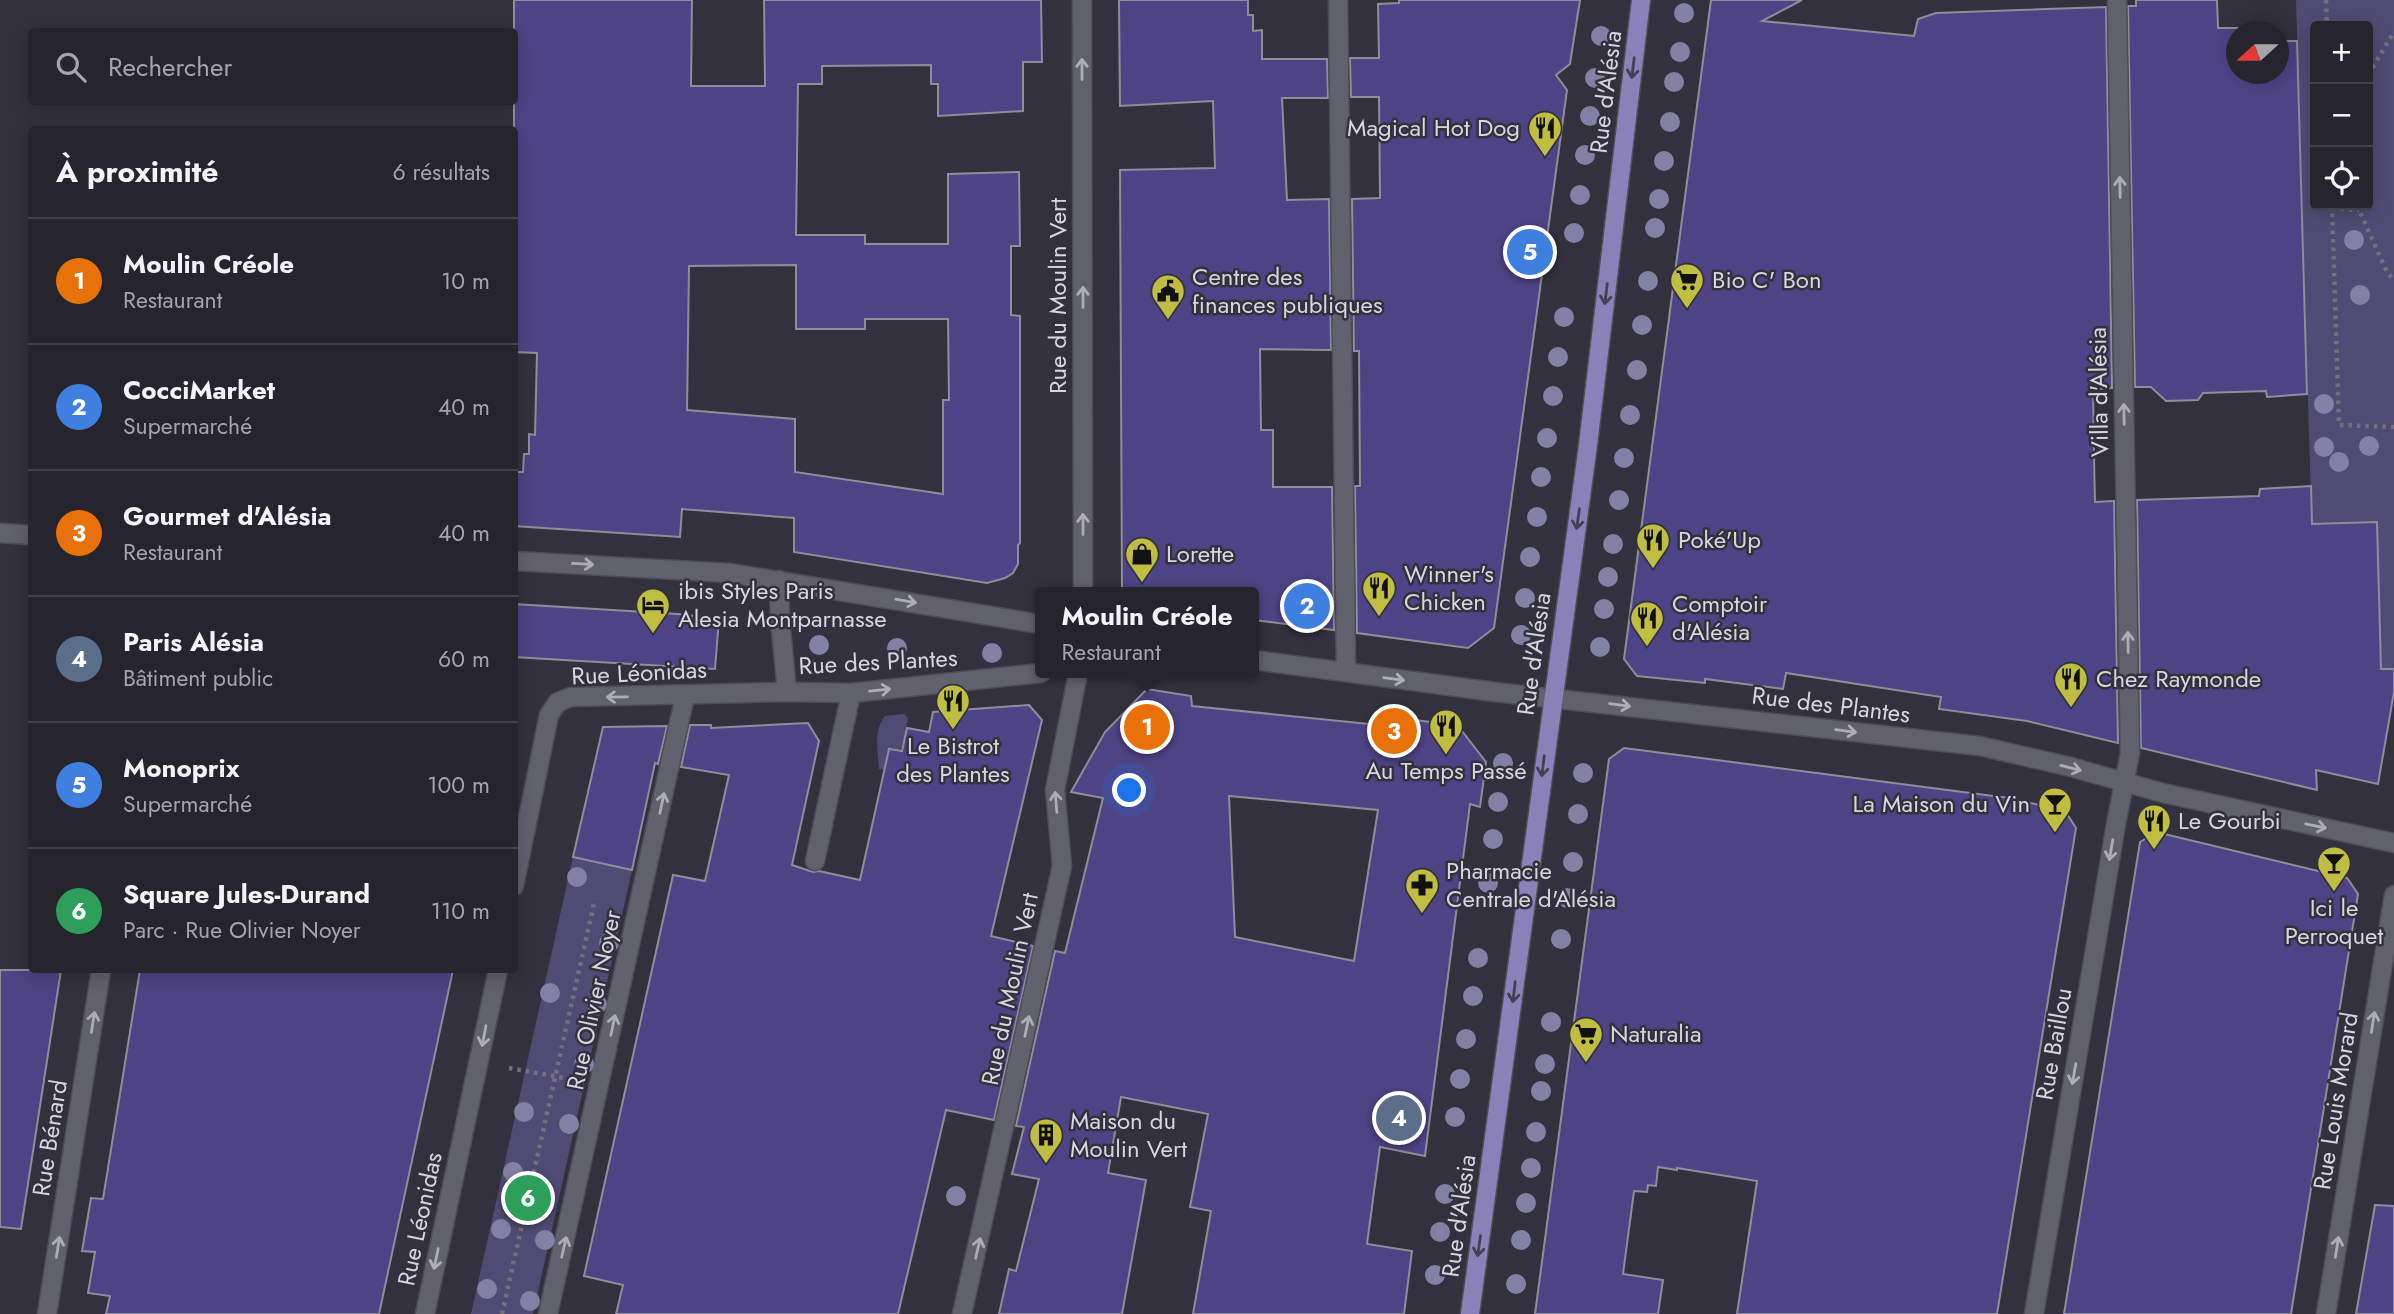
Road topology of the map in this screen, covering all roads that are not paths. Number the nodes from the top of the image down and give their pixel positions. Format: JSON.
{"nodes":[{"id":1,"x":1082,"y":0,"type":"edge"},
{"id":2,"x":1338,"y":0,"type":"edge"},
{"id":3,"x":1641,"y":0,"type":"edge"},
{"id":4,"x":2117,"y":0,"type":"edge"},
{"id":5,"x":0,"y":533,"type":"edge"},
{"id":6,"x":28,"y":535,"type":"edge"},
{"id":7,"x":518,"y":561,"type":"edge"},
{"id":8,"x":779,"y":580,"type":"junction"},
{"id":9,"x":1083,"y":587,"type":"edge"},
{"id":10,"x":1035,"y":623,"type":"edge"},
{"id":11,"x":1259,"y":661,"type":"edge"},
{"id":12,"x":1346,"y":672,"type":"junction"},
{"id":13,"x":1035,"y":674,"type":"edge"},
{"id":14,"x":1077,"y":678,"type":"edge"},
{"id":15,"x":787,"y":692,"type":"junction"},
{"id":16,"x":851,"y":693,"type":"junction"},
{"id":17,"x":685,"y":696,"type":"junction"},
{"id":18,"x":1552,"y":699,"type":"junction"},
{"id":19,"x":2125,"y":783,"type":"junction"},
{"id":20,"x":2394,"y":843,"type":"edge"},
{"id":21,"x":815,"y":861,"type":"dead end"},
{"id":22,"x":518,"y":866,"type":"edge"},
{"id":23,"x":2394,"y":895,"type":"edge"},
{"id":24,"x":102,"y":973,"type":"edge"},
{"id":25,"x":497,"y":973,"type":"edge"},
{"id":26,"x":47,"y":1314,"type":"edge"},
{"id":27,"x":425,"y":1314,"type":"edge"},
{"id":28,"x":548,"y":1314,"type":"edge"},
{"id":29,"x":962,"y":1314,"type":"edge"},
{"id":30,"x":1470,"y":1314,"type":"edge"},
{"id":31,"x":2034,"y":1314,"type":"edge"},
{"id":32,"x":2326,"y":1314,"type":"edge"}],
"edges":[{"from":9,"to":1,"type":"street","name":"Rue du Moulin Vert","one_way":true},
{"from":2,"to":12,"type":"street"},
{"from":3,"to":18,"type":"main road","name":"Rue d'Alésia","one_way":true},
{"from":19,"to":4,"type":"street","name":"Villa d'Alésia","one_way":true},
{"from":5,"to":6,"type":"street"},
{"from":7,"to":8,"type":"street","name":"Rue des Plantes","one_way":true},
{"from":8,"to":10,"type":"street","name":"Rue des Plantes","one_way":true},
{"from":8,"to":15,"type":"street","name":"Rue des Plantes"},
{"from":11,"to":12,"type":"street","name":"Rue des Plantes"},
{"from":12,"to":18,"type":"street","name":"Rue des Plantes","one_way":true},
{"from":16,"to":13,"type":"street","name":"Rue des Plantes","one_way":true},
{"from":29,"to":14,"type":"street","name":"Rue du Moulin Vert","one_way":true},
{"from":15,"to":16,"type":"street","name":"Rue des Plantes"},
{"from":15,"to":17,"type":"street","name":"Rue Léonidas"},
{"from":16,"to":21,"type":"street"},
{"from":17,"to":22,"type":"street","name":"Rue Léonidas","one_way":true},
{"from":28,"to":17,"type":"street","name":"Rue Olivier Noyer","one_way":true},
{"from":18,"to":19,"type":"street","name":"Rue des Plantes","one_way":true},
{"from":18,"to":30,"type":"main road","name":"Rue d'Alésia","one_way":true},
{"from":19,"to":20,"type":"street","name":"Rue des Plantes","one_way":true},
{"from":19,"to":31,"type":"street","name":"Rue Baillou","one_way":true},
{"from":32,"to":23,"type":"street","name":"Rue Louis Morard","one_way":true},
{"from":26,"to":24,"type":"street","name":"Rue Bénard","one_way":true},
{"from":25,"to":27,"type":"street","name":"Rue Léonidas","one_way":true}]}
